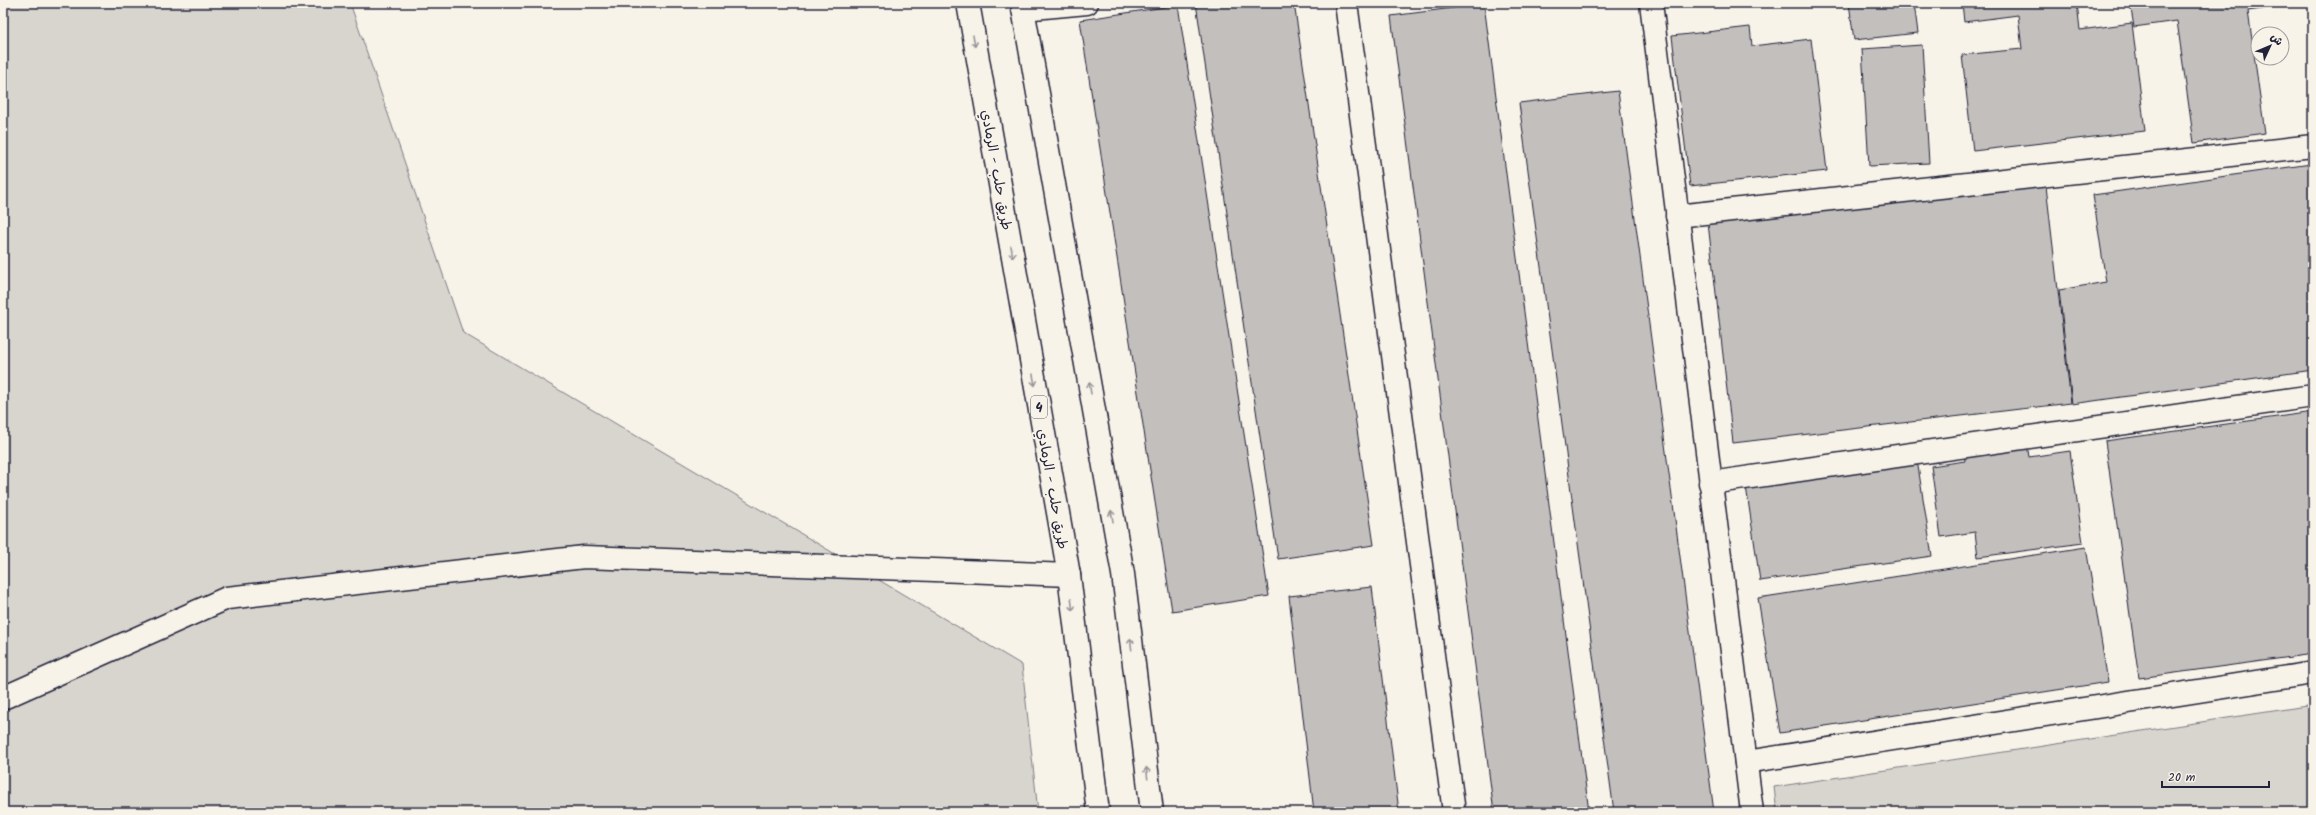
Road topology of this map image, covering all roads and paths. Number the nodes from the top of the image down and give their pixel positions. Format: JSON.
{"nodes":[{"id":1,"x":968,"y":3,"type":"edge"},
{"id":2,"x":1088,"y":3,"type":"edge"},
{"id":3,"x":1346,"y":3,"type":"edge"},
{"id":4,"x":1651,"y":3,"type":"edge"},
{"id":5,"x":1022,"y":6,"type":"edge"},
{"id":6,"x":2313,"y":146,"type":"edge"},
{"id":7,"x":1677,"y":216,"type":"junction"},
{"id":8,"x":2313,"y":396,"type":"edge"},
{"id":9,"x":1710,"y":483,"type":"junction"},
{"id":10,"x":1068,"y":575,"type":"junction"},
{"id":11,"x":2313,"y":673,"type":"edge"},
{"id":12,"x":3,"y":698,"type":"edge"},
{"id":13,"x":1746,"y":762,"type":"junction"},
{"id":14,"x":1098,"y":812,"type":"edge"},
{"id":15,"x":1152,"y":812,"type":"edge"},
{"id":16,"x":1454,"y":812,"type":"edge"},
{"id":17,"x":1752,"y":812,"type":"edge"}],
"edges":[{"from":1,"to":10,"type":"main road","name":"طريق حلب - الرمادي","number":"4","one_way":true},
{"from":2,"to":5,"type":"main road"},
{"from":3,"to":16,"type":"main road"},
{"from":4,"to":7,"type":"main road"},
{"from":15,"to":5,"type":"main road","one_way":true},
{"from":6,"to":7,"type":"main road"},
{"from":7,"to":9,"type":"main road"},
{"from":8,"to":9,"type":"main road"},
{"from":9,"to":13,"type":"main road"},
{"from":10,"to":12,"type":"main road"},
{"from":10,"to":14,"type":"main road","name":"طريق حلب - الرمادي","number":"4","one_way":true},
{"from":11,"to":13,"type":"main road"},
{"from":13,"to":17,"type":"main road"}]}
